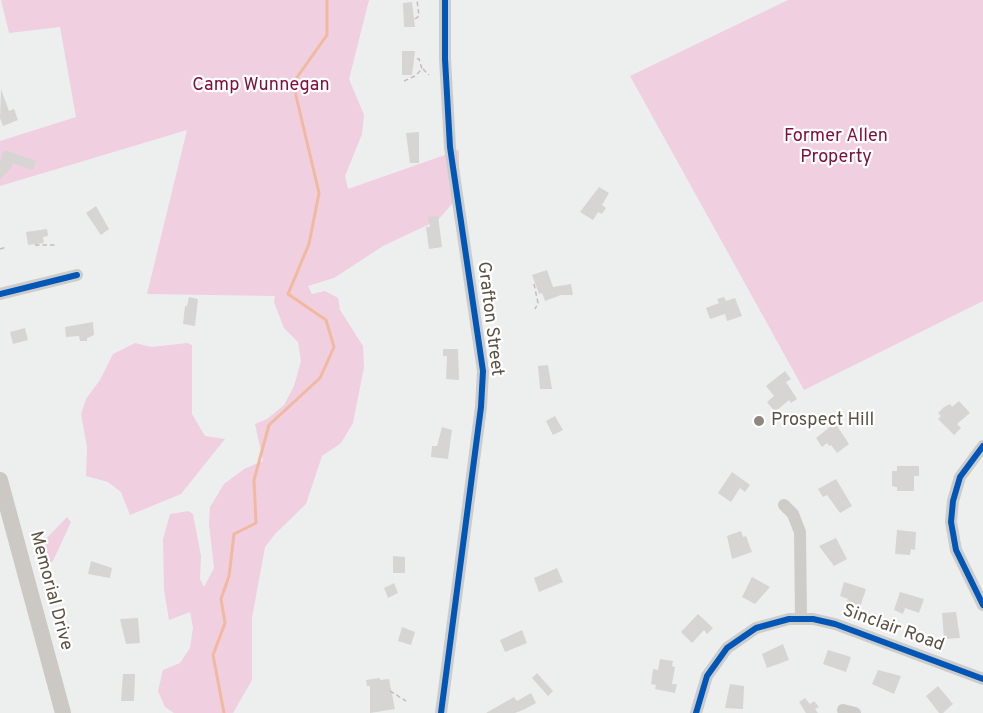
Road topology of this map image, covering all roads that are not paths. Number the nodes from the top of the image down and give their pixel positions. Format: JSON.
{"nodes":[{"id":1,"x":445,"y":0,"type":"edge"},
{"id":2,"x":77,"y":275,"type":"dead end"},
{"id":3,"x":0,"y":294,"type":"edge"},
{"id":4,"x":983,"y":446,"type":"edge"},
{"id":5,"x":0,"y":480,"type":"edge"},
{"id":6,"x":784,"y":505,"type":"dead end"},
{"id":7,"x":983,"y":605,"type":"edge"},
{"id":8,"x":801,"y":618,"type":"junction"},
{"id":9,"x":983,"y":679,"type":"edge"},
{"id":10,"x":63,"y":713,"type":"edge"},
{"id":11,"x":441,"y":713,"type":"edge"},
{"id":12,"x":696,"y":713,"type":"edge"}],
"edges":[{"from":1,"to":11,"type":"street","name":"Grafton Street"},
{"from":2,"to":3,"type":"street"},
{"from":4,"to":7,"type":"street"},
{"from":5,"to":10,"type":"main road","name":"Memorial Drive"},
{"from":6,"to":8,"type":"street"},
{"from":8,"to":9,"type":"street","name":"Sinclair Road"},
{"from":8,"to":12,"type":"street","name":"Sinclair Road"}]}
